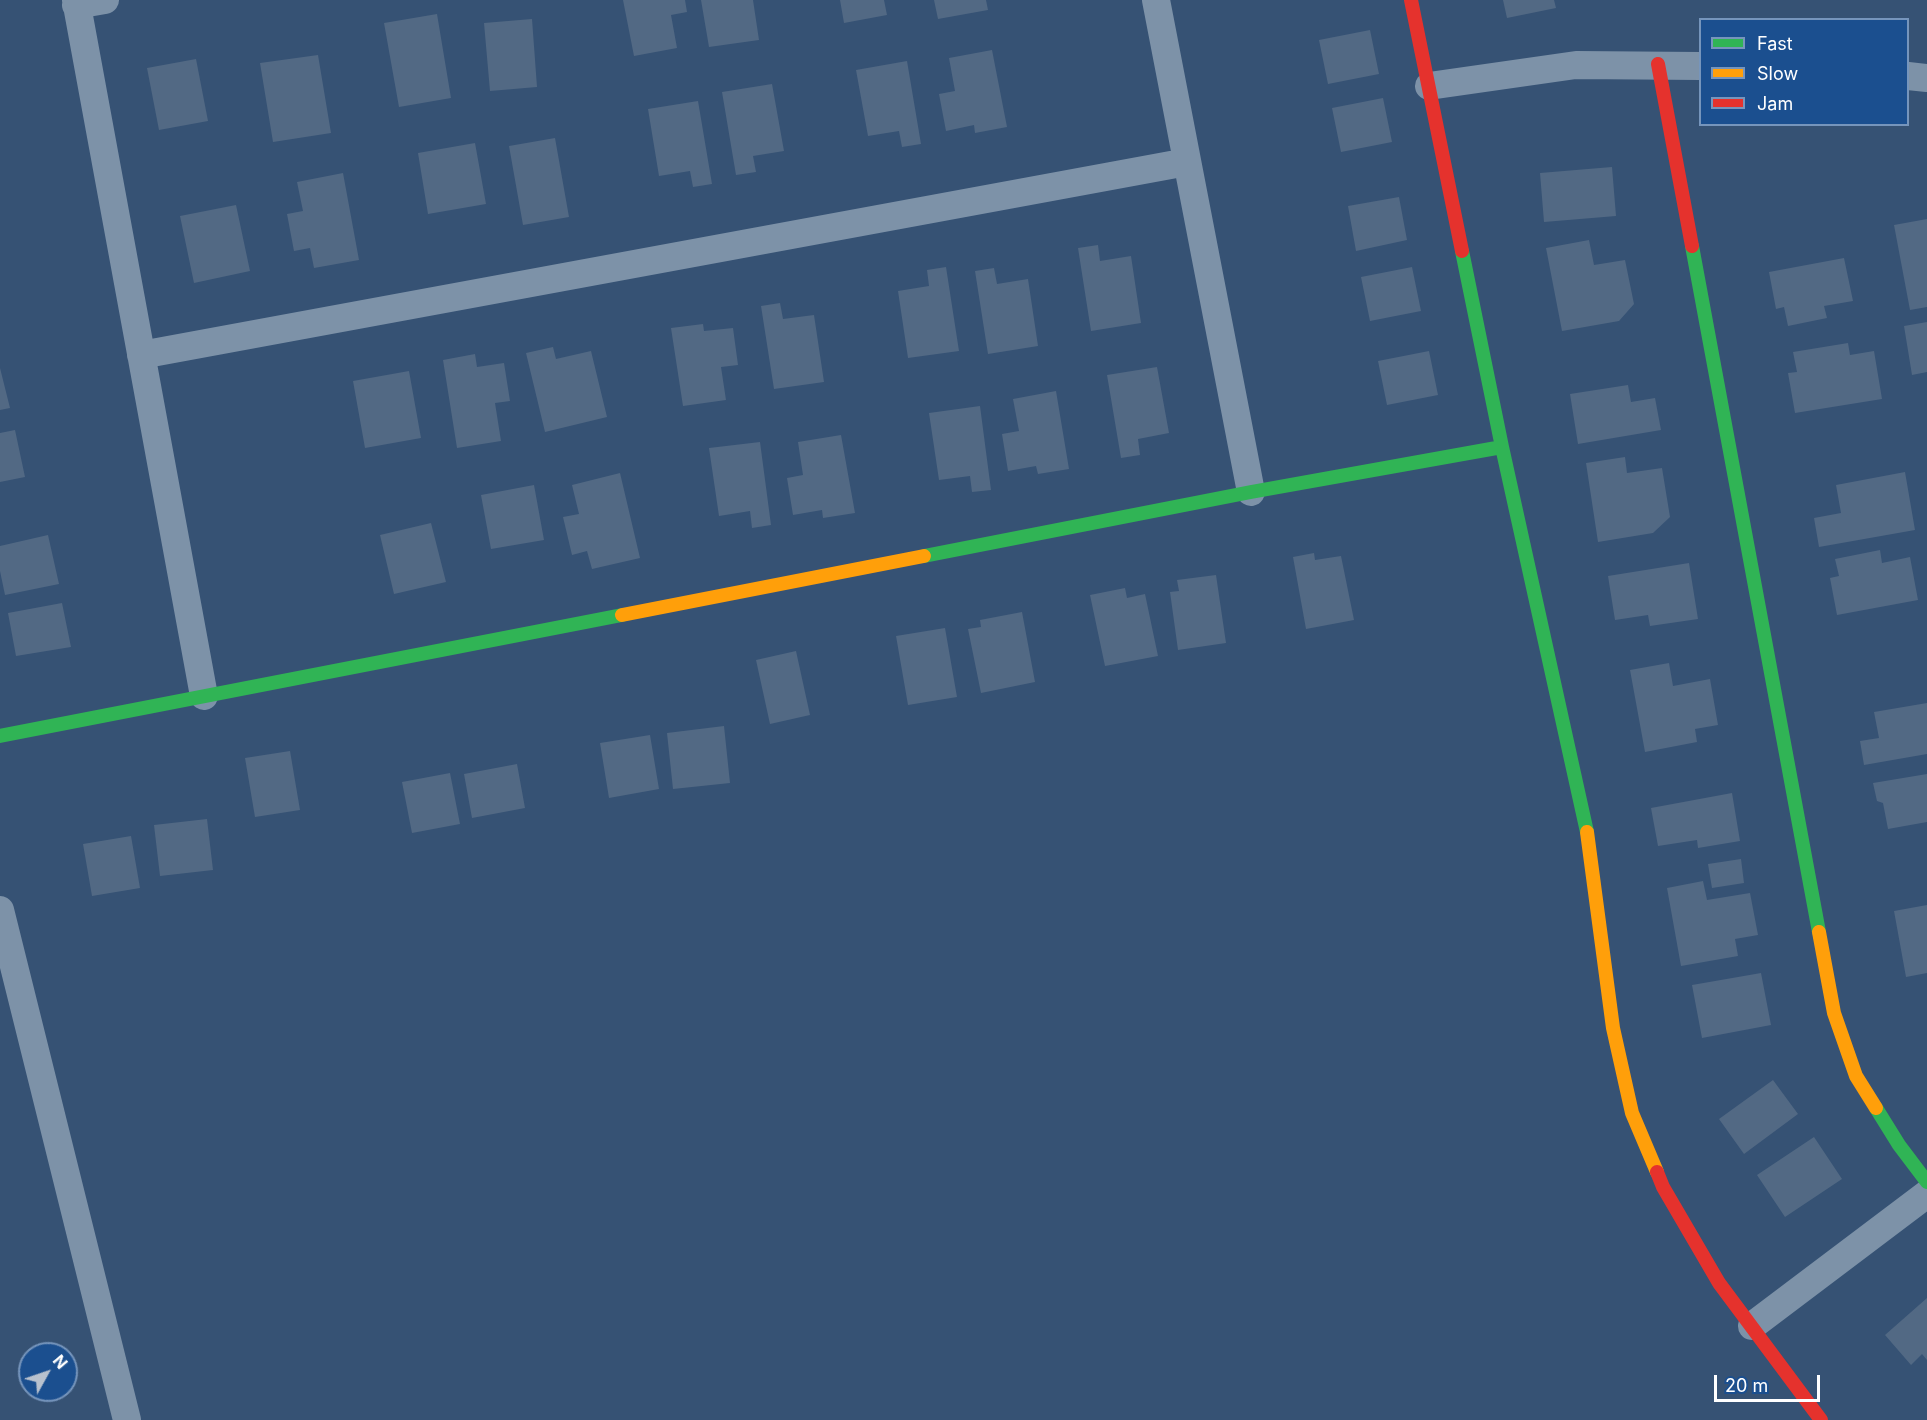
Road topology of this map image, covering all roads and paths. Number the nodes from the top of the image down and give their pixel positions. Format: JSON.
{"nodes":[{"id":1,"x":105,"y":0,"type":"edge"},
{"id":2,"x":1156,"y":0,"type":"edge"},
{"id":3,"x":1411,"y":0,"type":"edge"},
{"id":4,"x":76,"y":3,"type":"edge"},
{"id":5,"x":1658,"y":64,"type":"junction"},
{"id":6,"x":1699,"y":66,"type":"edge"},
{"id":7,"x":1909,"y":76,"type":"edge"},
{"id":8,"x":1927,"y":78,"type":"edge"},
{"id":9,"x":1429,"y":86,"type":"junction"},
{"id":10,"x":1187,"y":162,"type":"junction"},
{"id":11,"x":141,"y":355,"type":"junction"},
{"id":12,"x":1502,"y":447,"type":"junction"},
{"id":13,"x":1251,"y":492,"type":"junction"},
{"id":14,"x":204,"y":696,"type":"junction"},
{"id":15,"x":0,"y":736,"type":"edge"},
{"id":16,"x":0,"y":910,"type":"edge"},
{"id":17,"x":1927,"y":1182,"type":"edge"},
{"id":18,"x":1927,"y":1194,"type":"edge"},
{"id":19,"x":1752,"y":1326,"type":"junction"},
{"id":20,"x":128,"y":1420,"type":"edge"},
{"id":21,"x":1821,"y":1420,"type":"edge"}],
"edges":[{"from":1,"to":4,"type":"street"},
{"from":2,"to":10,"type":"street"},
{"from":3,"to":9,"type":"street"},
{"from":4,"to":11,"type":"street"},
{"from":5,"to":6,"type":"street"},
{"from":5,"to":9,"type":"street"},
{"from":5,"to":17,"type":"street"},
{"from":7,"to":8,"type":"street"},
{"from":9,"to":12,"type":"street"},
{"from":10,"to":11,"type":"street"},
{"from":10,"to":13,"type":"street"},
{"from":11,"to":14,"type":"street"},
{"from":12,"to":13,"type":"street"},
{"from":12,"to":19,"type":"street"},
{"from":13,"to":14,"type":"street"},
{"from":14,"to":15,"type":"street"},
{"from":16,"to":20,"type":"street"},
{"from":18,"to":19,"type":"street"},
{"from":19,"to":21,"type":"street"}]}
